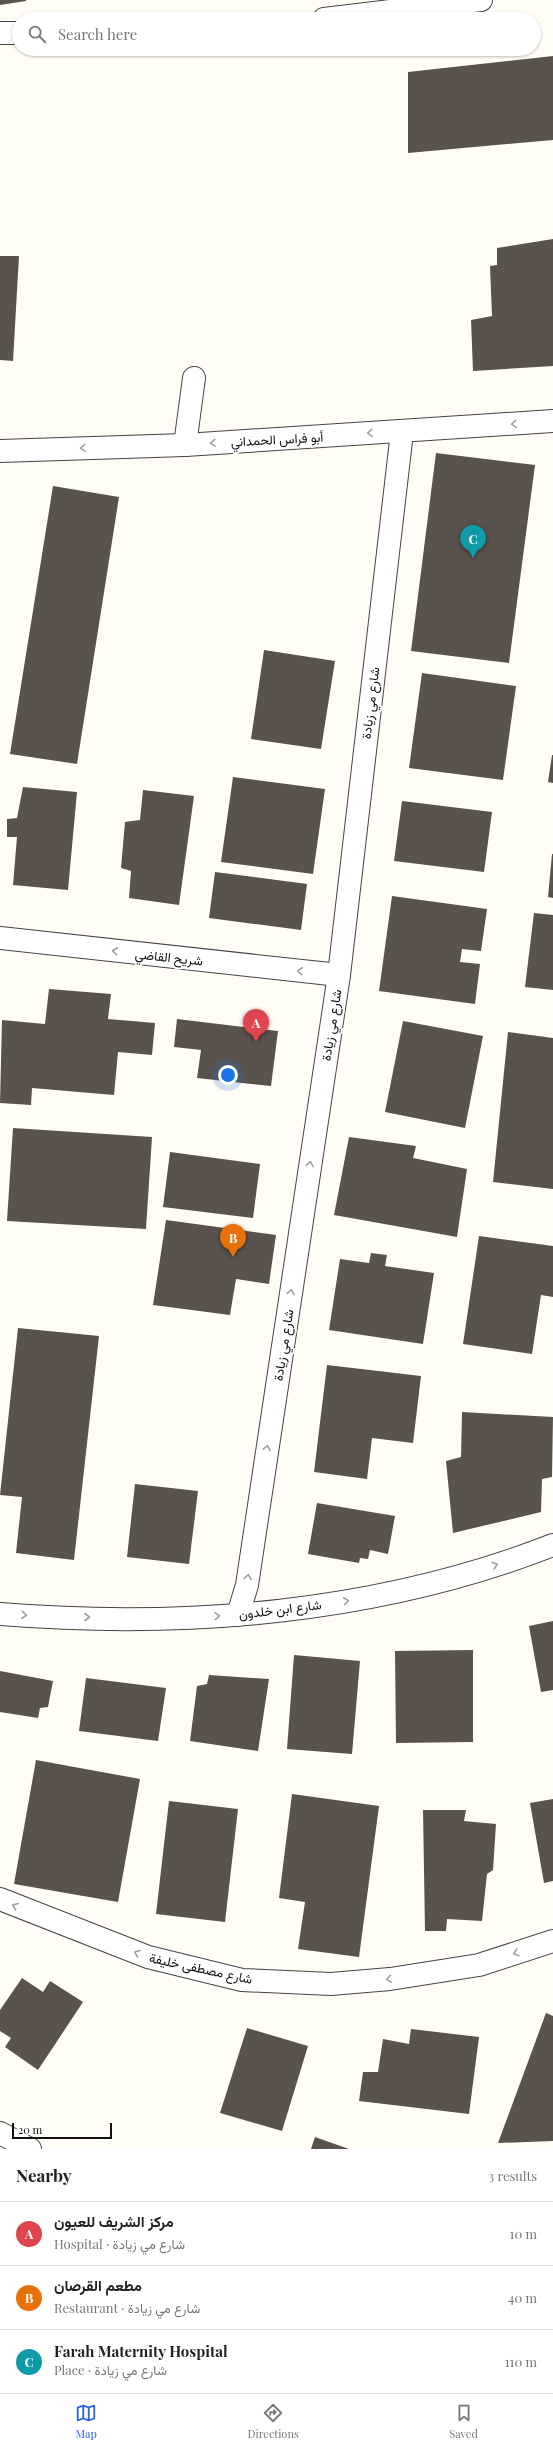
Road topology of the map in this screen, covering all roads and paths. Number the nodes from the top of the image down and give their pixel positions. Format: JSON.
{"nodes":[{"id":1,"x":481,"y":0,"type":"edge"},
{"id":2,"x":382,"y":12,"type":"edge"},
{"id":3,"x":0,"y":33,"type":"edge"},
{"id":4,"x":12,"y":33,"type":"edge"},
{"id":5,"x":194,"y":378,"type":"dead end"},
{"id":6,"x":553,"y":421,"type":"edge"},
{"id":7,"x":402,"y":432,"type":"junction"},
{"id":8,"x":185,"y":445,"type":"junction"},
{"id":9,"x":0,"y":451,"type":"edge"},
{"id":10,"x":0,"y":938,"type":"edge"},
{"id":11,"x":339,"y":975,"type":"junction"},
{"id":12,"x":553,"y":1545,"type":"edge"},
{"id":13,"x":0,"y":1614,"type":"edge"},
{"id":14,"x":238,"y":1615,"type":"junction"},
{"id":15,"x":0,"y":1898,"type":"edge"},
{"id":16,"x":553,"y":1941,"type":"edge"},
{"id":17,"x":0,"y":2133,"type":"edge"},
{"id":18,"x":30,"y":2149,"type":"edge"}],
"edges":[{"from":1,"to":2,"type":"street"},
{"from":3,"to":4,"type":"street"},
{"from":5,"to":8,"type":"street"},
{"from":6,"to":7,"type":"street","name":"أبو فراس الحمداني","one_way":true},
{"from":7,"to":8,"type":"street","name":"أبو فراس الحمداني","one_way":true},
{"from":7,"to":11,"type":"street","name":"شارع مي زيادة"},
{"from":8,"to":9,"type":"street","name":"أبو فراس الحمداني","one_way":true},
{"from":11,"to":10,"type":"street","name":"شريح القاضي","one_way":true},
{"from":14,"to":11,"type":"street","name":"شارع مي زيادة","one_way":true},
{"from":14,"to":12,"type":"street","name":"شارع ابن خلدون","one_way":true},
{"from":13,"to":14,"type":"street","name":"شارع ابن خلدون","one_way":true},
{"from":16,"to":15,"type":"street","name":"شارع مصطفى خليفة","one_way":true},
{"from":17,"to":18,"type":"street"}]}
